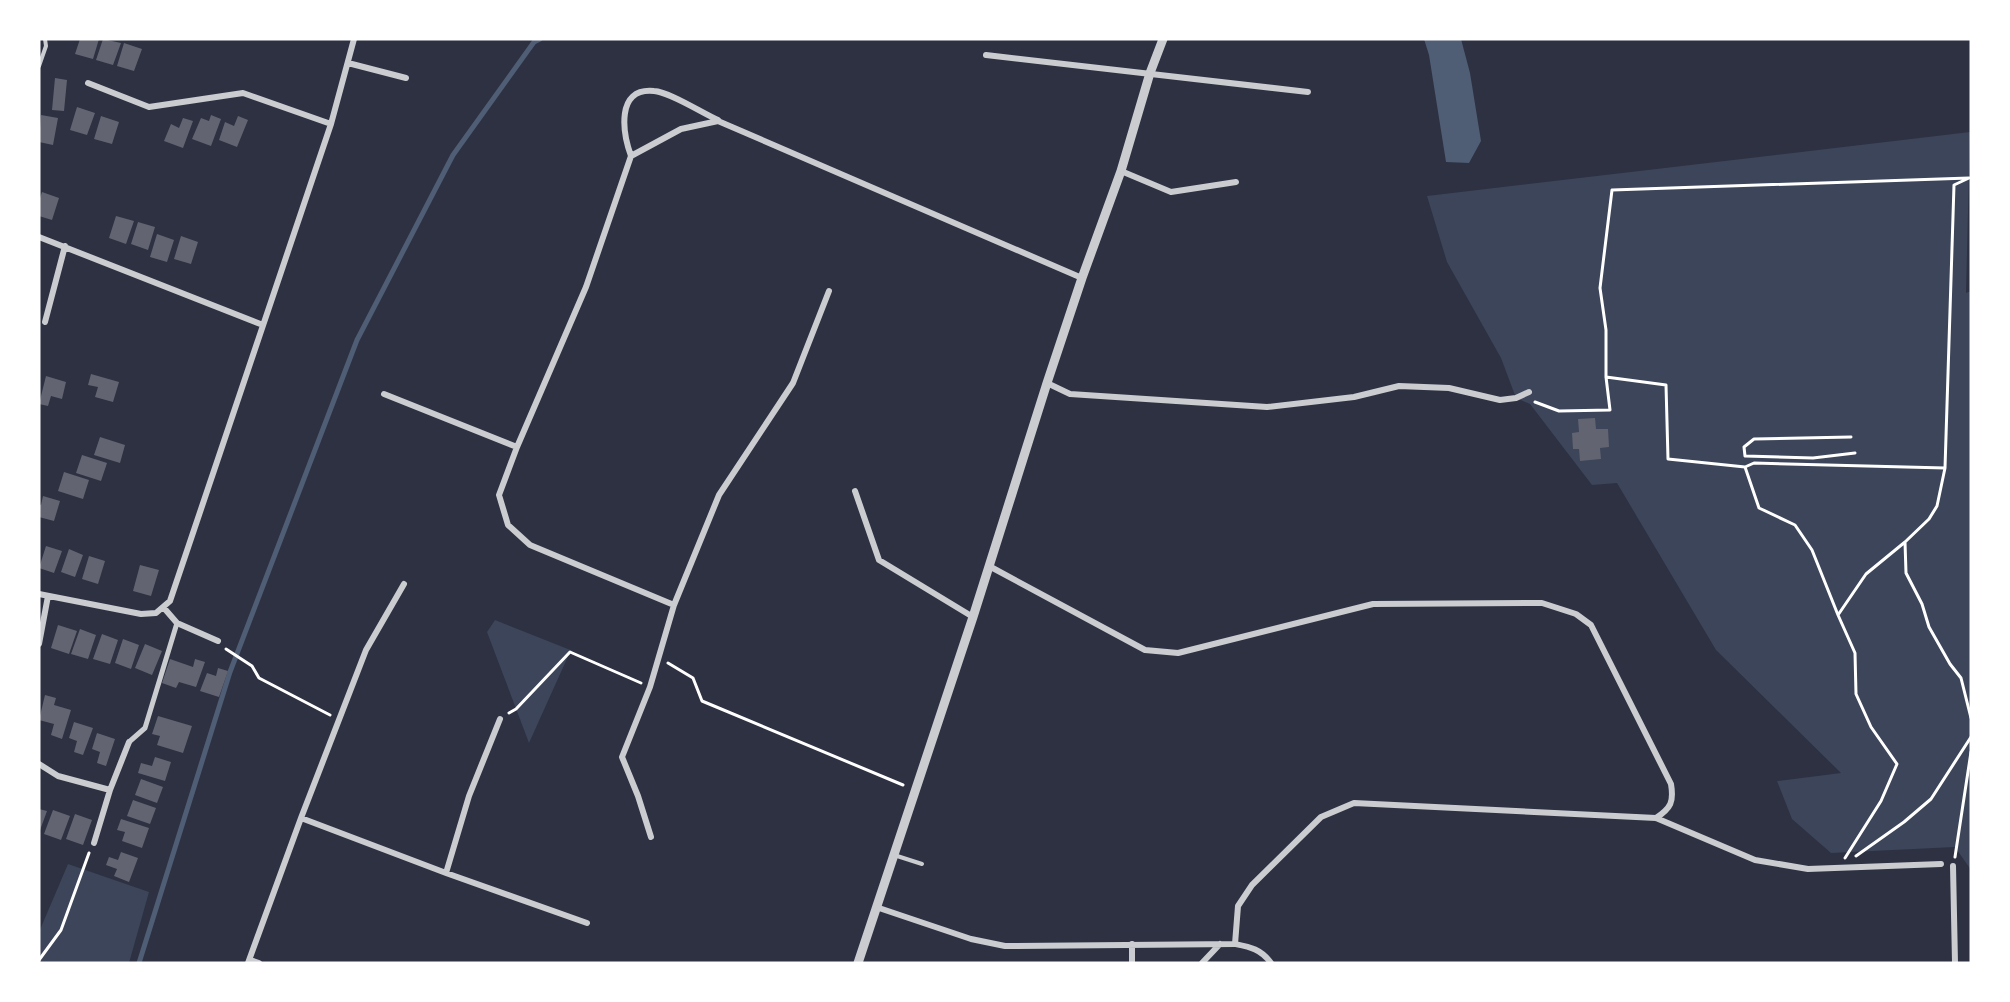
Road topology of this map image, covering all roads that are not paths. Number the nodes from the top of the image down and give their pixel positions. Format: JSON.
{"nodes":[{"id":1,"x":45,"y":39,"type":"edge"},
{"id":2,"x":354,"y":39,"type":"edge"},
{"id":3,"x":1163,"y":39,"type":"edge"},
{"id":4,"x":986,"y":55,"type":"dead end"},
{"id":5,"x":348,"y":63,"type":"junction"},
{"id":6,"x":39,"y":66,"type":"edge"},
{"id":7,"x":1150,"y":73,"type":"junction"},
{"id":8,"x":406,"y":78,"type":"dead end"},
{"id":9,"x":88,"y":83,"type":"dead end"},
{"id":10,"x":1308,"y":92,"type":"dead end"},
{"id":11,"x":718,"y":121,"type":"junction"},
{"id":12,"x":331,"y":124,"type":"junction"},
{"id":13,"x":630,"y":156,"type":"junction"},
{"id":14,"x":1121,"y":171,"type":"junction"},
{"id":15,"x":1236,"y":182,"type":"dead end"},
{"id":16,"x":39,"y":237,"type":"edge"},
{"id":17,"x":65,"y":246,"type":"junction"},
{"id":18,"x":1082,"y":278,"type":"junction"},
{"id":19,"x":829,"y":291,"type":"dead end"},
{"id":20,"x":45,"y":322,"type":"dead end"},
{"id":21,"x":263,"y":325,"type":"junction"},
{"id":22,"x":1047,"y":383,"type":"junction"},
{"id":23,"x":1529,"y":392,"type":"dead end"},
{"id":24,"x":384,"y":394,"type":"dead end"},
{"id":25,"x":517,"y":447,"type":"junction"},
{"id":26,"x":855,"y":490,"type":"dead end"},
{"id":27,"x":989,"y":566,"type":"junction"},
{"id":28,"x":404,"y":584,"type":"dead end"},
{"id":29,"x":39,"y":594,"type":"edge"},
{"id":30,"x":48,"y":596,"type":"junction"},
{"id":31,"x":674,"y":605,"type":"junction"},
{"id":32,"x":164,"y":608,"type":"junction"},
{"id":33,"x":974,"y":616,"type":"junction"},
{"id":34,"x":177,"y":623,"type":"junction"},
{"id":35,"x":218,"y":641,"type":"dead end"},
{"id":36,"x":39,"y":644,"type":"edge"},
{"id":37,"x":500,"y":719,"type":"road end"},
{"id":38,"x":129,"y":742,"type":"joint"},
{"id":39,"x":39,"y":764,"type":"edge"},
{"id":40,"x":110,"y":790,"type":"junction"},
{"id":41,"x":301,"y":818,"type":"junction"},
{"id":42,"x":1656,"y":819,"type":"junction"},
{"id":43,"x":651,"y":837,"type":"dead end"},
{"id":44,"x":94,"y":843,"type":"road end"},
{"id":45,"x":894,"y":855,"type":"junction"},
{"id":46,"x":922,"y":864,"type":"dead end"},
{"id":47,"x":1941,"y":864,"type":"dead end"},
{"id":48,"x":1953,"y":867,"type":"road end"},
{"id":49,"x":446,"y":873,"type":"junction"},
{"id":50,"x":876,"y":907,"type":"junction"},
{"id":51,"x":587,"y":923,"type":"dead end"},
{"id":52,"x":1220,"y":943,"type":"junction"},
{"id":53,"x":1132,"y":944,"type":"junction"},
{"id":54,"x":1234,"y":944,"type":"junction"},
{"id":55,"x":249,"y":961,"type":"edge"},
{"id":56,"x":260,"y":963,"type":"edge"},
{"id":57,"x":858,"y":963,"type":"edge"},
{"id":58,"x":1132,"y":963,"type":"edge"},
{"id":59,"x":1202,"y":963,"type":"edge"},
{"id":60,"x":1271,"y":963,"type":"edge"},
{"id":61,"x":1955,"y":963,"type":"edge"}],
"edges":[{"from":1,"to":6,"type":"lane"},
{"from":2,"to":5,"type":"street"},
{"from":3,"to":7,"type":"street"},
{"from":4,"to":7,"type":"street"},
{"from":5,"to":8,"type":"street"},
{"from":5,"to":12,"type":"street"},
{"from":7,"to":10,"type":"street"},
{"from":7,"to":14,"type":"street"},
{"from":9,"to":12,"type":"street"},
{"from":11,"to":13,"type":"street"},
{"from":11,"to":13,"type":"street"},
{"from":11,"to":18,"type":"street"},
{"from":12,"to":21,"type":"street"},
{"from":13,"to":25,"type":"street"},
{"from":14,"to":15,"type":"street"},
{"from":14,"to":18,"type":"street"},
{"from":16,"to":17,"type":"street"},
{"from":17,"to":20,"type":"street"},
{"from":17,"to":21,"type":"street"},
{"from":18,"to":22,"type":"street"},
{"from":19,"to":31,"type":"street"},
{"from":21,"to":32,"type":"street"},
{"from":22,"to":23,"type":"street"},
{"from":22,"to":27,"type":"street"},
{"from":24,"to":25,"type":"street"},
{"from":25,"to":31,"type":"street"},
{"from":26,"to":33,"type":"street"},
{"from":27,"to":33,"type":"street"},
{"from":27,"to":42,"type":"street"},
{"from":28,"to":41,"type":"street"},
{"from":29,"to":30,"type":"street"},
{"from":30,"to":32,"type":"street"},
{"from":30,"to":36,"type":"street"},
{"from":31,"to":43,"type":"street"},
{"from":32,"to":34,"type":"street"},
{"from":33,"to":45,"type":"street"},
{"from":34,"to":35,"type":"street"},
{"from":34,"to":38,"type":"street"},
{"from":37,"to":49,"type":"street"},
{"from":38,"to":40,"type":"street"},
{"from":39,"to":40,"type":"street"},
{"from":40,"to":44,"type":"street"},
{"from":41,"to":49,"type":"street"},
{"from":41,"to":55,"type":"street"},
{"from":42,"to":47,"type":"street"},
{"from":42,"to":54,"type":"street"},
{"from":45,"to":46,"type":"lane"},
{"from":45,"to":50,"type":"street"},
{"from":48,"to":61,"type":"street"},
{"from":49,"to":51,"type":"street"},
{"from":50,"to":53,"type":"street"},
{"from":50,"to":57,"type":"street"},
{"from":52,"to":53,"type":"street"},
{"from":52,"to":54,"type":"street"},
{"from":52,"to":59,"type":"street"},
{"from":53,"to":58,"type":"street"},
{"from":54,"to":60,"type":"street"},
{"from":55,"to":56,"type":"street"}]}
